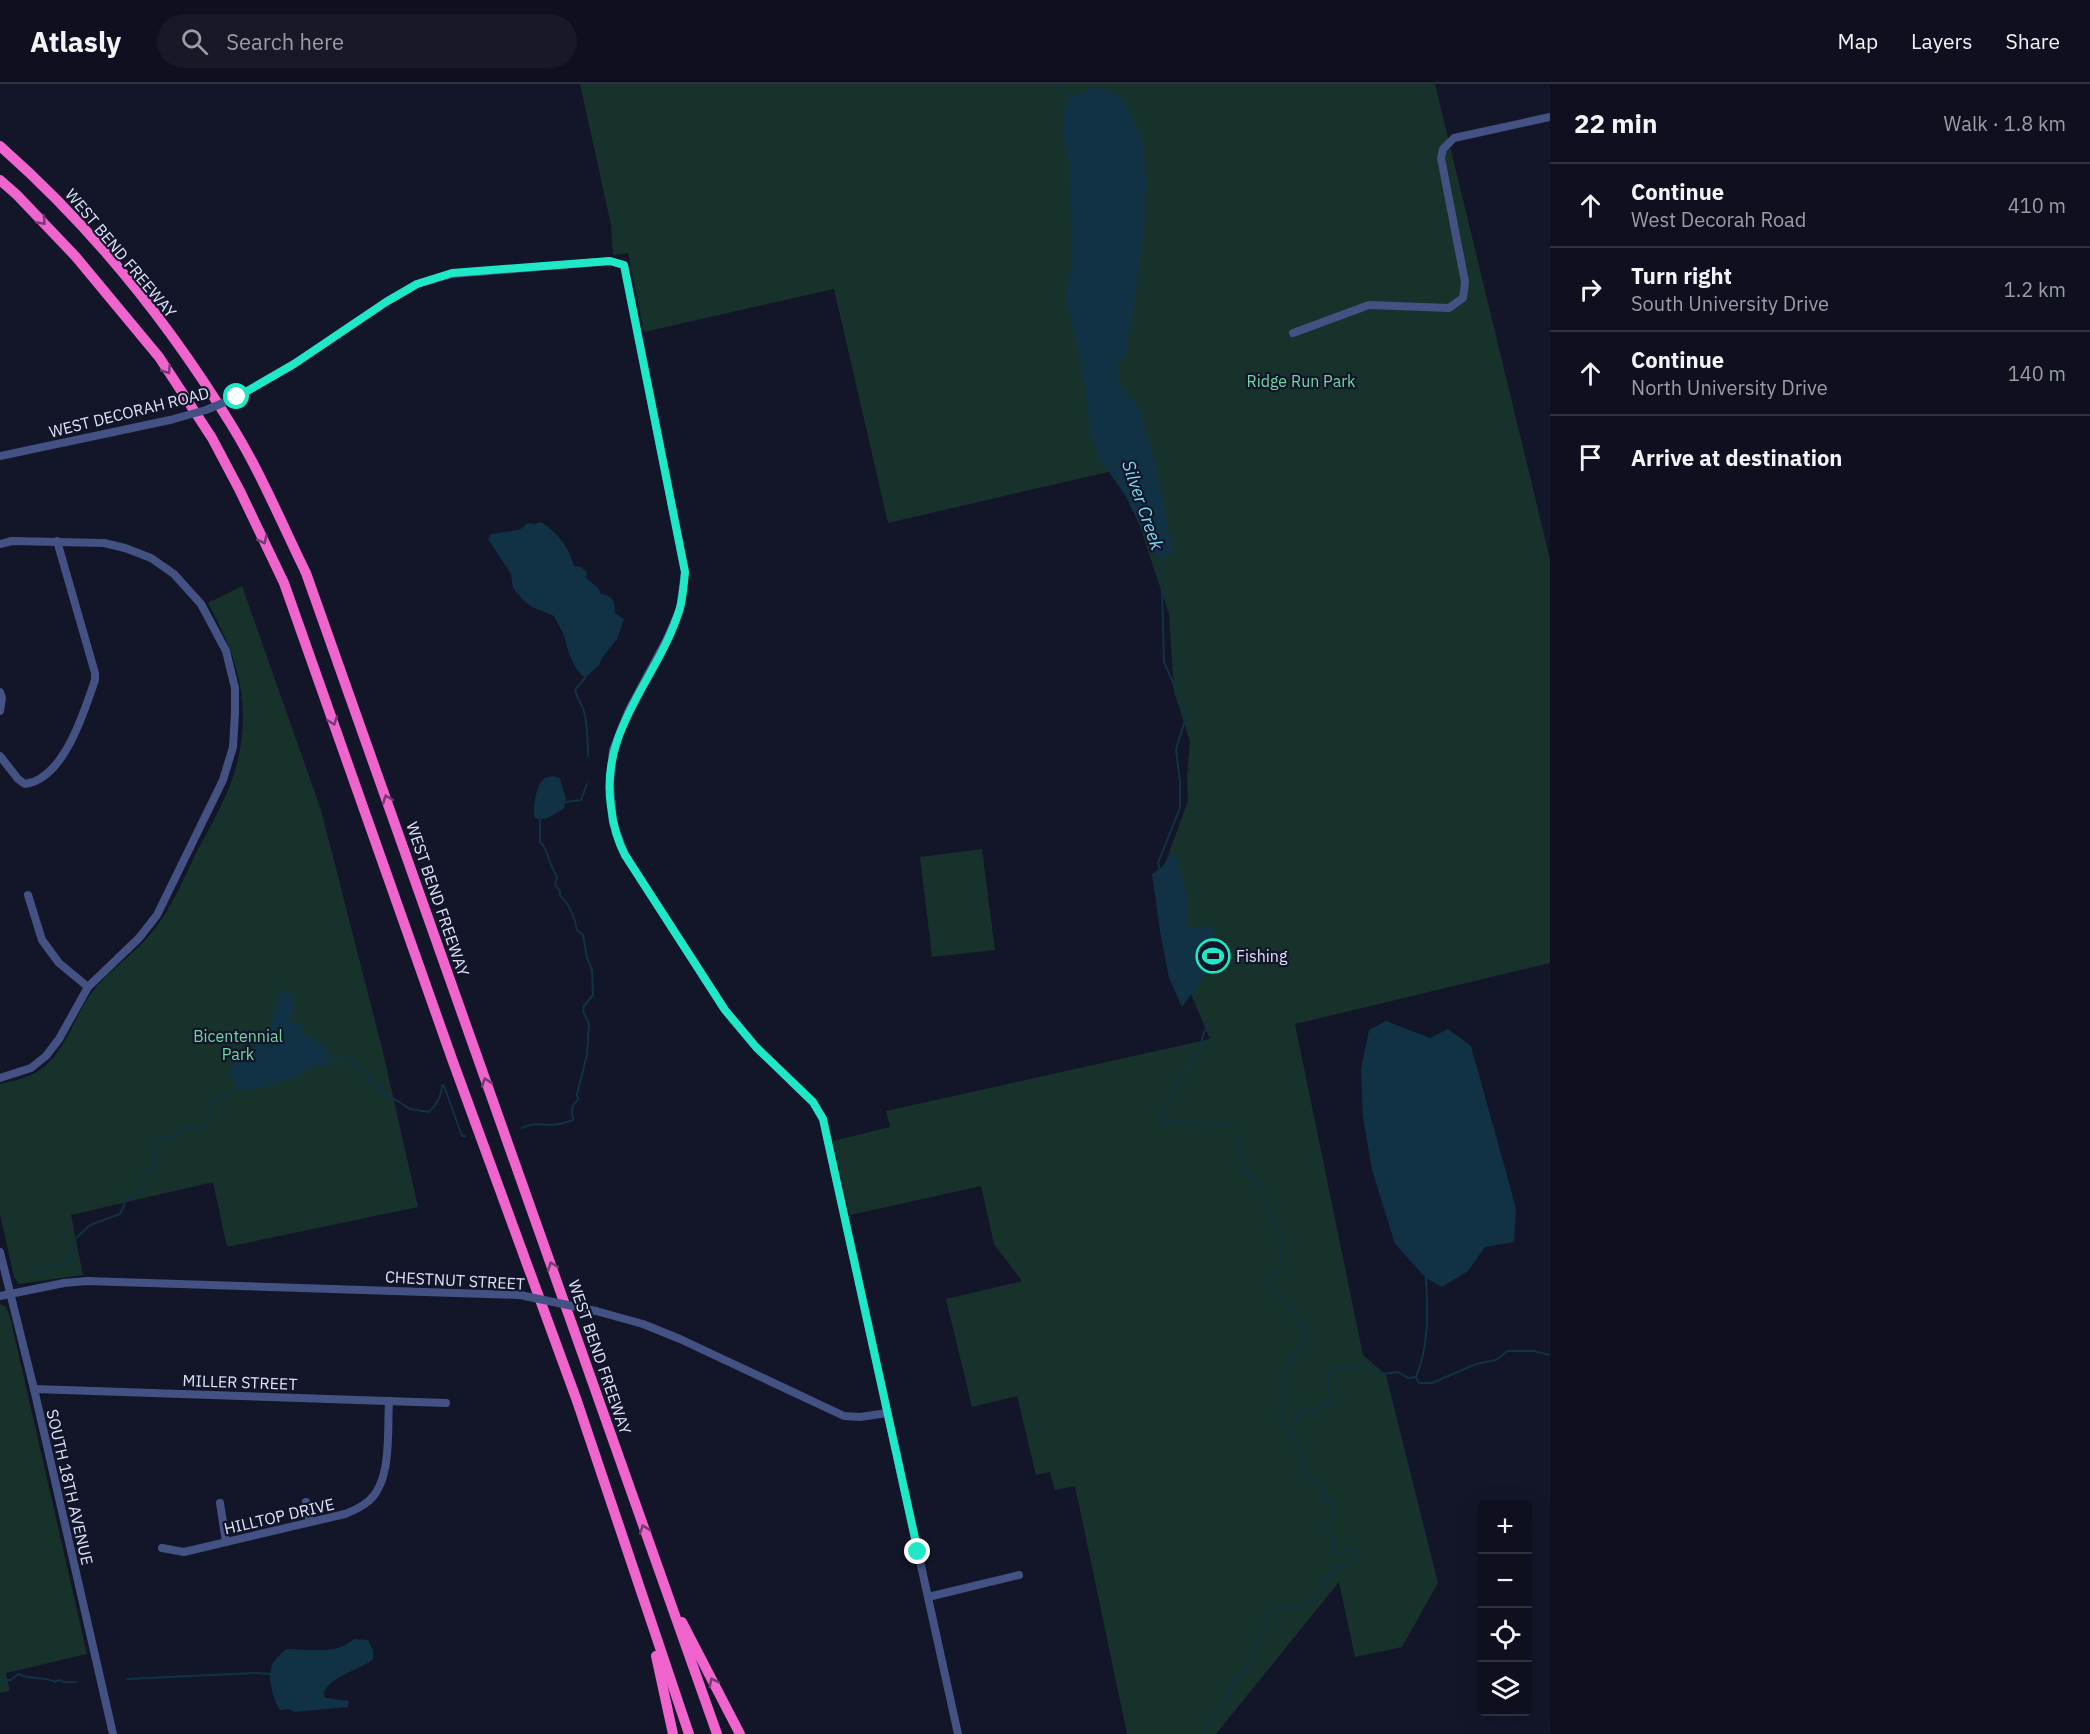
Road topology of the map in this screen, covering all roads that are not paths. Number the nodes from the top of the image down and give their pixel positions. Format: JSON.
{"nodes":[{"id":1,"x":1550,"y":117,"type":"edge"},
{"id":2,"x":0,"y":146,"type":"edge"},
{"id":3,"x":0,"y":180,"type":"edge"},
{"id":4,"x":1293,"y":333,"type":"dead end"},
{"id":5,"x":0,"y":456,"type":"edge"},
{"id":6,"x":57,"y":541,"type":"junction"},
{"id":7,"x":0,"y":544,"type":"edge"},
{"id":8,"x":0,"y":692,"type":"edge"},
{"id":9,"x":0,"y":711,"type":"edge"},
{"id":10,"x":0,"y":756,"type":"edge"},
{"id":11,"x":28,"y":895,"type":"dead end"},
{"id":12,"x":88,"y":987,"type":"junction"},
{"id":13,"x":0,"y":1078,"type":"edge"},
{"id":14,"x":0,"y":1252,"type":"edge"},
{"id":15,"x":9,"y":1295,"type":"junction"},
{"id":16,"x":0,"y":1296,"type":"edge"},
{"id":17,"x":34,"y":1389,"type":"junction"},
{"id":18,"x":389,"y":1401,"type":"junction"},
{"id":19,"x":446,"y":1404,"type":"dead end"},
{"id":20,"x":887,"y":1413,"type":"junction"},
{"id":21,"x":306,"y":1502,"type":"dead end"},
{"id":22,"x":220,"y":1503,"type":"dead end"},
{"id":23,"x":310,"y":1522,"type":"junction"},
{"id":24,"x":226,"y":1542,"type":"junction"},
{"id":25,"x":162,"y":1548,"type":"dead end"},
{"id":26,"x":1018,"y":1575,"type":"dead end"},
{"id":27,"x":638,"y":1583,"type":"junction"},
{"id":28,"x":663,"y":1584,"type":"junction"},
{"id":29,"x":928,"y":1597,"type":"junction"},
{"id":30,"x":113,"y":1731,"type":"edge"},
{"id":31,"x":674,"y":1734,"type":"edge"},
{"id":32,"x":689,"y":1734,"type":"edge"},
{"id":33,"x":717,"y":1734,"type":"edge"},
{"id":34,"x":740,"y":1734,"type":"edge"},
{"id":35,"x":958,"y":1734,"type":"edge"}],
"edges":[{"from":1,"to":4,"type":"street"},
{"from":28,"to":2,"type":"highway","name":"WEST BEND FREEWAY","one_way":true},
{"from":3,"to":27,"type":"highway","one_way":true},
{"from":5,"to":20,"type":"street","name":"WEST DECORAH ROAD","bridge":true},
{"from":6,"to":7,"type":"street"},
{"from":6,"to":10,"type":"street"},
{"from":6,"to":12,"type":"street"},
{"from":8,"to":9,"type":"street"},
{"from":11,"to":12,"type":"street"},
{"from":12,"to":13,"type":"street"},
{"from":14,"to":15,"type":"street","name":"SOUTH 18TH AVENUE"},
{"from":15,"to":16,"type":"street","name":"CHESTNUT STREET"},
{"from":15,"to":17,"type":"street","name":"SOUTH 18TH AVENUE"},
{"from":15,"to":20,"type":"street","name":"CHESTNUT STREET","bridge":true},
{"from":17,"to":18,"type":"street","name":"MILLER STREET"},
{"from":17,"to":30,"type":"street","name":"SOUTH 18TH AVENUE"},
{"from":18,"to":19,"type":"street","name":"MILLER STREET"},
{"from":18,"to":23,"type":"street","name":"HILLTOP DRIVE"},
{"from":20,"to":29,"type":"street"},
{"from":21,"to":23,"type":"street"},
{"from":22,"to":24,"type":"street"},
{"from":23,"to":24,"type":"street","name":"HILLTOP DRIVE"},
{"from":24,"to":25,"type":"street","name":"HILLTOP DRIVE"},
{"from":26,"to":29,"type":"street"},
{"from":27,"to":31,"type":"highway"},
{"from":27,"to":32,"type":"highway"},
{"from":28,"to":33,"type":"highway","name":"WEST BEND FREEWAY"},
{"from":34,"to":28,"type":"highway","one_way":true},
{"from":29,"to":35,"type":"street"}]}
